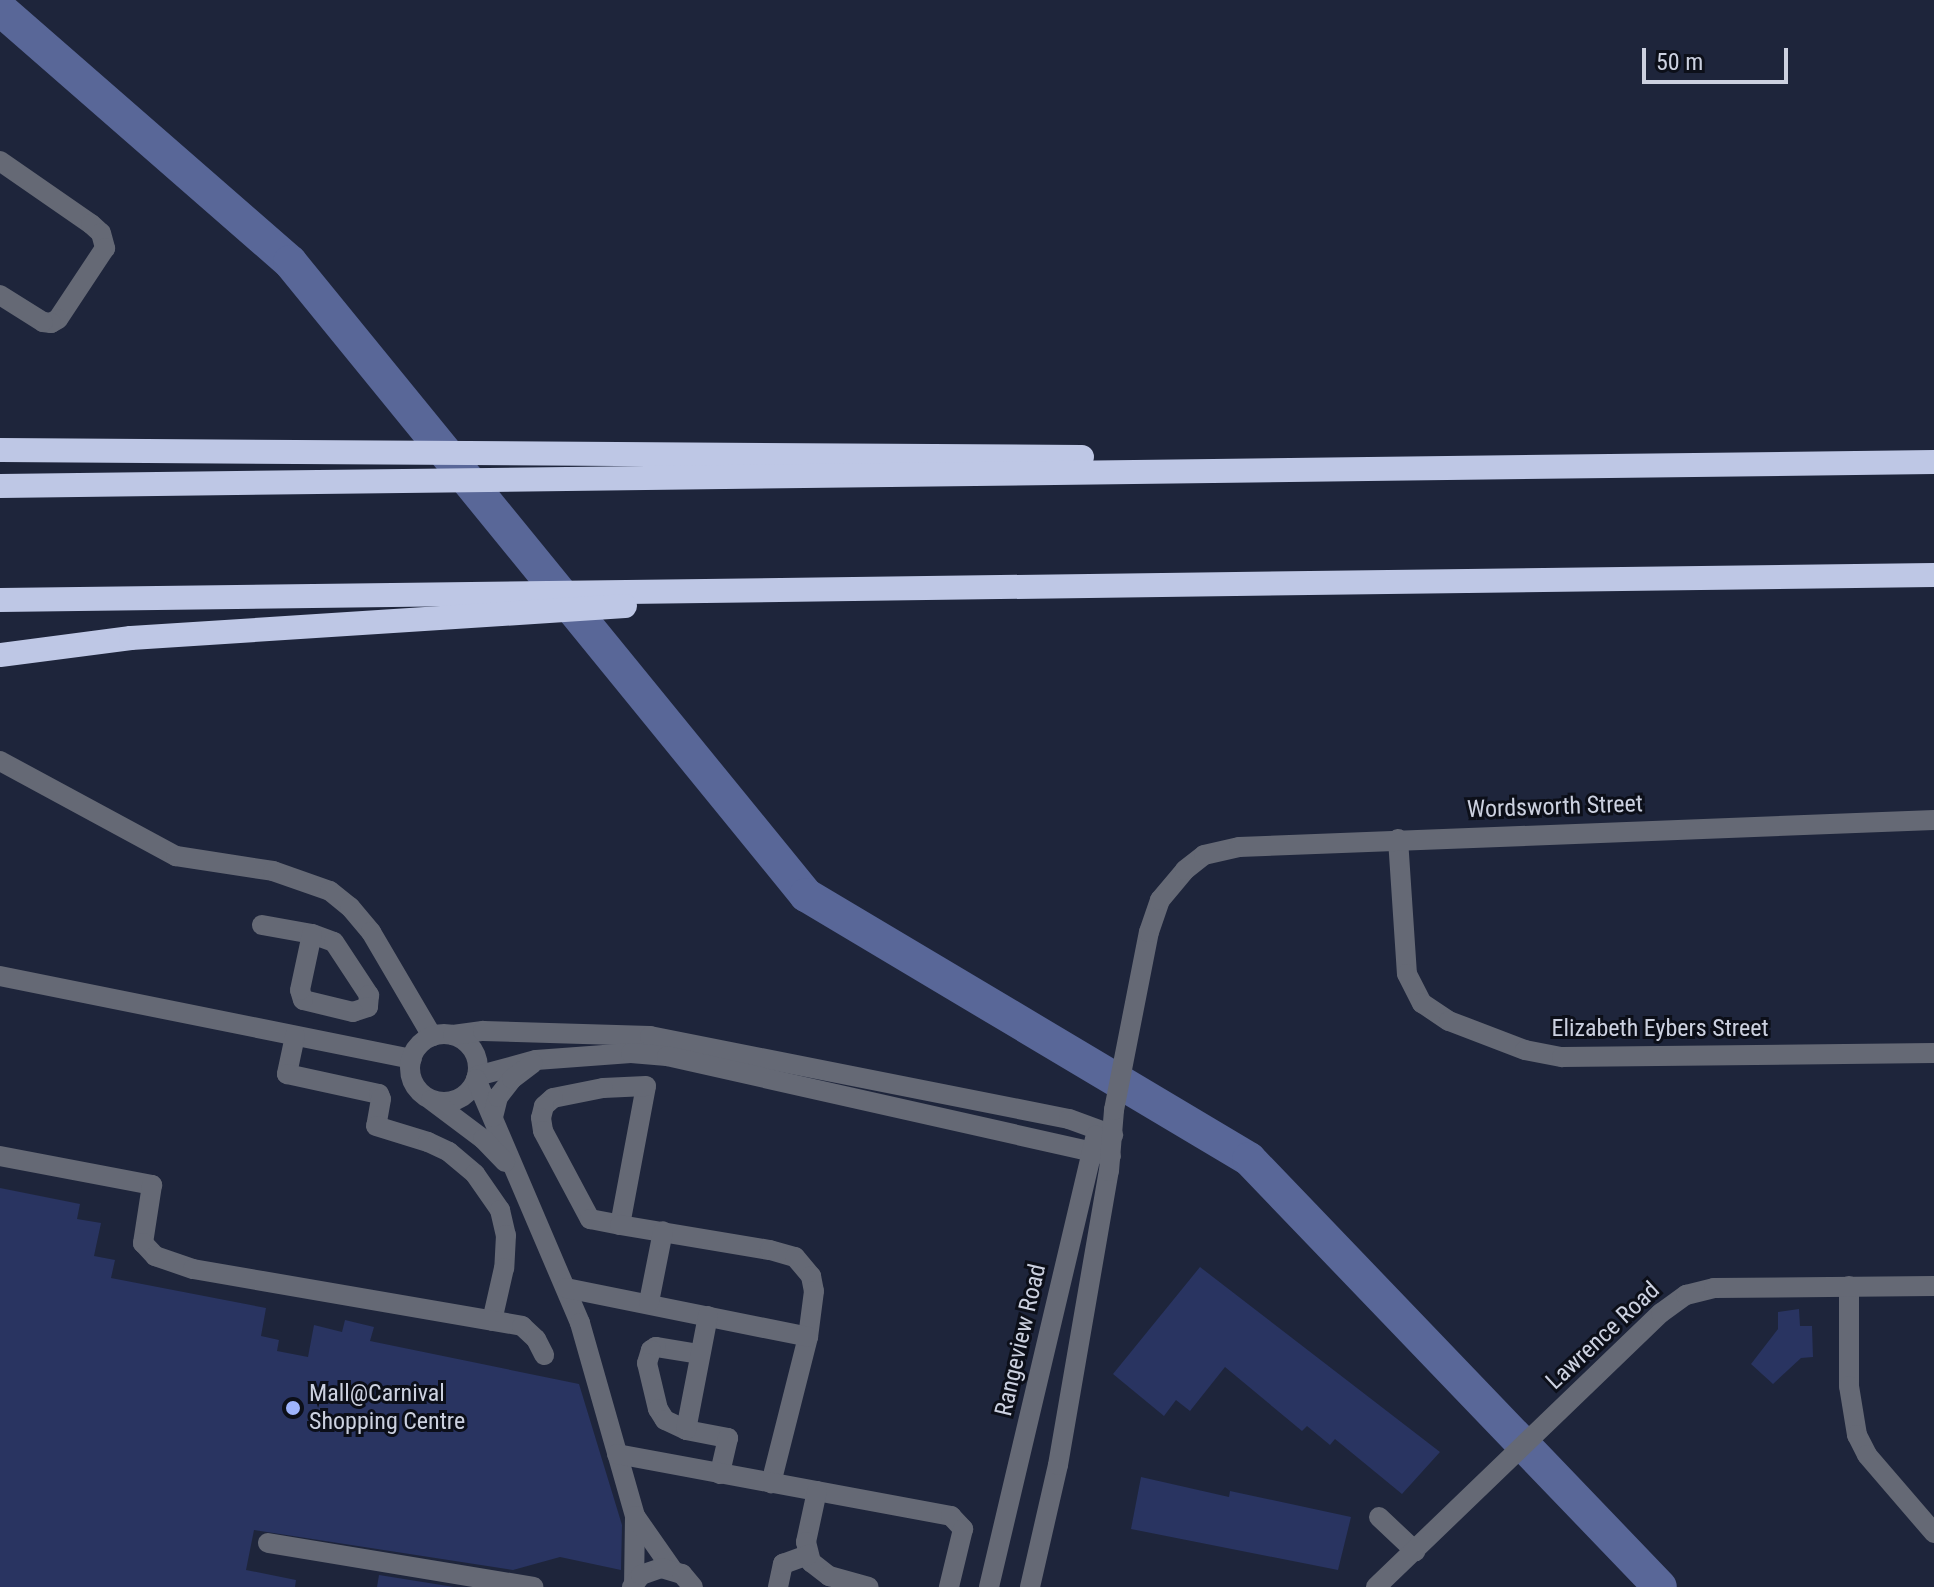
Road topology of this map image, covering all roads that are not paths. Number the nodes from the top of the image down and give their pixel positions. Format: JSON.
{"nodes":[{"id":1,"x":0,"y":161,"type":"edge"},
{"id":2,"x":0,"y":295,"type":"edge"},
{"id":3,"x":0,"y":449,"type":"edge"},
{"id":4,"x":1934,"y":462,"type":"edge"},
{"id":5,"x":1734,"y":465,"type":"junction"},
{"id":6,"x":0,"y":486,"type":"edge"},
{"id":7,"x":1934,"y":575,"type":"edge"},
{"id":8,"x":0,"y":600,"type":"edge"},
{"id":9,"x":588,"y":600,"type":"junction"},
{"id":10,"x":0,"y":655,"type":"edge"},
{"id":11,"x":0,"y":761,"type":"edge"},
{"id":12,"x":1934,"y":820,"type":"edge"},
{"id":13,"x":1398,"y":839,"type":"junction"},
{"id":14,"x":1185,"y":870,"type":"joint"},
{"id":15,"x":262,"y":925,"type":"dead end"},
{"id":16,"x":312,"y":934,"type":"dead end"},
{"id":17,"x":0,"y":976,"type":"edge"},
{"id":18,"x":453,"y":1035,"type":"junction"},
{"id":19,"x":295,"y":1036,"type":"junction"},
{"id":20,"x":432,"y":1036,"type":"junction"},
{"id":21,"x":1934,"y":1053,"type":"edge"},
{"id":22,"x":412,"y":1059,"type":"junction"},
{"id":23,"x":536,"y":1060,"type":"junction"},
{"id":24,"x":477,"y":1077,"type":"junction"},
{"id":25,"x":428,"y":1097,"type":"junction"},
{"id":26,"x":493,"y":1117,"type":"junction"},
{"id":27,"x":1103,"y":1142,"type":"junction"},
{"id":28,"x":0,"y":1156,"type":"edge"},
{"id":29,"x":513,"y":1170,"type":"junction"},
{"id":30,"x":620,"y":1225,"type":"junction"},
{"id":31,"x":663,"y":1231,"type":"junction"},
{"id":32,"x":1849,"y":1286,"type":"junction"},
{"id":33,"x":1934,"y":1286,"type":"edge"},
{"id":34,"x":566,"y":1288,"type":"junction"},
{"id":35,"x":649,"y":1302,"type":"junction"},
{"id":36,"x":708,"y":1316,"type":"junction"},
{"id":37,"x":492,"y":1321,"type":"junction"},
{"id":38,"x":808,"y":1337,"type":"junction"},
{"id":39,"x":699,"y":1354,"type":"junction"},
{"id":40,"x":544,"y":1355,"type":"dead end"},
{"id":41,"x":686,"y":1430,"type":"junction"},
{"id":42,"x":617,"y":1454,"type":"junction"},
{"id":43,"x":720,"y":1474,"type":"junction"},
{"id":44,"x":771,"y":1483,"type":"junction"},
{"id":45,"x":817,"y":1491,"type":"junction"},
{"id":46,"x":635,"y":1516,"type":"junction"},
{"id":47,"x":1379,"y":1517,"type":"dead end"},
{"id":48,"x":1934,"y":1533,"type":"edge"},
{"id":49,"x":268,"y":1543,"type":"dead end"},
{"id":50,"x":1415,"y":1551,"type":"junction"},
{"id":51,"x":808,"y":1555,"type":"junction"},
{"id":52,"x":672,"y":1569,"type":"junction"},
{"id":53,"x":633,"y":1585,"type":"edge"},
{"id":54,"x":694,"y":1585,"type":"edge"},
{"id":55,"x":533,"y":1587,"type":"edge"},
{"id":56,"x":778,"y":1587,"type":"edge"},
{"id":57,"x":869,"y":1587,"type":"edge"},
{"id":58,"x":949,"y":1587,"type":"edge"},
{"id":59,"x":989,"y":1587,"type":"edge"},
{"id":60,"x":1030,"y":1587,"type":"edge"},
{"id":61,"x":1376,"y":1587,"type":"edge"}],
"edges":[{"from":1,"to":2,"type":"street"},
{"from":3,"to":5,"type":"highway"},
{"from":4,"to":5,"type":"highway"},
{"from":5,"to":6,"type":"highway"},
{"from":7,"to":9,"type":"highway"},
{"from":8,"to":9,"type":"highway"},
{"from":9,"to":10,"type":"highway"},
{"from":11,"to":20,"type":"street"},
{"from":12,"to":13,"type":"street","name":"Wordsworth Street"},
{"from":13,"to":14,"type":"street","name":"Wordsworth Street"},
{"from":13,"to":21,"type":"street","name":"Elizabeth Eybers Street"},
{"from":14,"to":27,"type":"street","name":"Rangeview Road"},
{"from":15,"to":16,"type":"street"},
{"from":17,"to":19,"type":"street"},
{"from":18,"to":20,"type":"street"},
{"from":18,"to":24,"type":"street"},
{"from":18,"to":27,"type":"street"},
{"from":19,"to":22,"type":"street"},
{"from":19,"to":37,"type":"street"},
{"from":20,"to":22,"type":"street"},
{"from":22,"to":25,"type":"street"},
{"from":23,"to":24,"type":"street"},
{"from":23,"to":26,"type":"street"},
{"from":23,"to":27,"type":"street"},
{"from":24,"to":25,"type":"street"},
{"from":24,"to":26,"type":"street"},
{"from":25,"to":29,"type":"street"},
{"from":26,"to":29,"type":"street"},
{"from":27,"to":59,"type":"street","name":"Rangeview Road"},
{"from":27,"to":60,"type":"street","name":"Rangeview Road"},
{"from":28,"to":37,"type":"street"},
{"from":29,"to":34,"type":"street"},
{"from":30,"to":30,"type":"street"},
{"from":30,"to":31,"type":"street"},
{"from":31,"to":35,"type":"street"},
{"from":31,"to":38,"type":"street"},
{"from":32,"to":33,"type":"street","name":"Lawrence Road"},
{"from":32,"to":48,"type":"street"},
{"from":32,"to":50,"type":"street","name":"Lawrence Road"},
{"from":34,"to":35,"type":"street"},
{"from":34,"to":42,"type":"street"},
{"from":35,"to":36,"type":"street"},
{"from":36,"to":38,"type":"street"},
{"from":36,"to":39,"type":"street"},
{"from":37,"to":40,"type":"street"},
{"from":38,"to":44,"type":"street"},
{"from":39,"to":41,"type":"street"},
{"from":39,"to":41,"type":"street"},
{"from":41,"to":43,"type":"street"},
{"from":42,"to":43,"type":"street"},
{"from":42,"to":46,"type":"street"},
{"from":43,"to":44,"type":"street"},
{"from":44,"to":45,"type":"street"},
{"from":45,"to":51,"type":"street"},
{"from":45,"to":58,"type":"street"},
{"from":46,"to":52,"type":"street"},
{"from":46,"to":53,"type":"street"},
{"from":47,"to":50,"type":"street"},
{"from":49,"to":55,"type":"street"},
{"from":50,"to":61,"type":"street","name":"Lawrence Road"},
{"from":51,"to":56,"type":"street"},
{"from":51,"to":57,"type":"street"},
{"from":52,"to":53,"type":"street"},
{"from":52,"to":54,"type":"street"}]}
